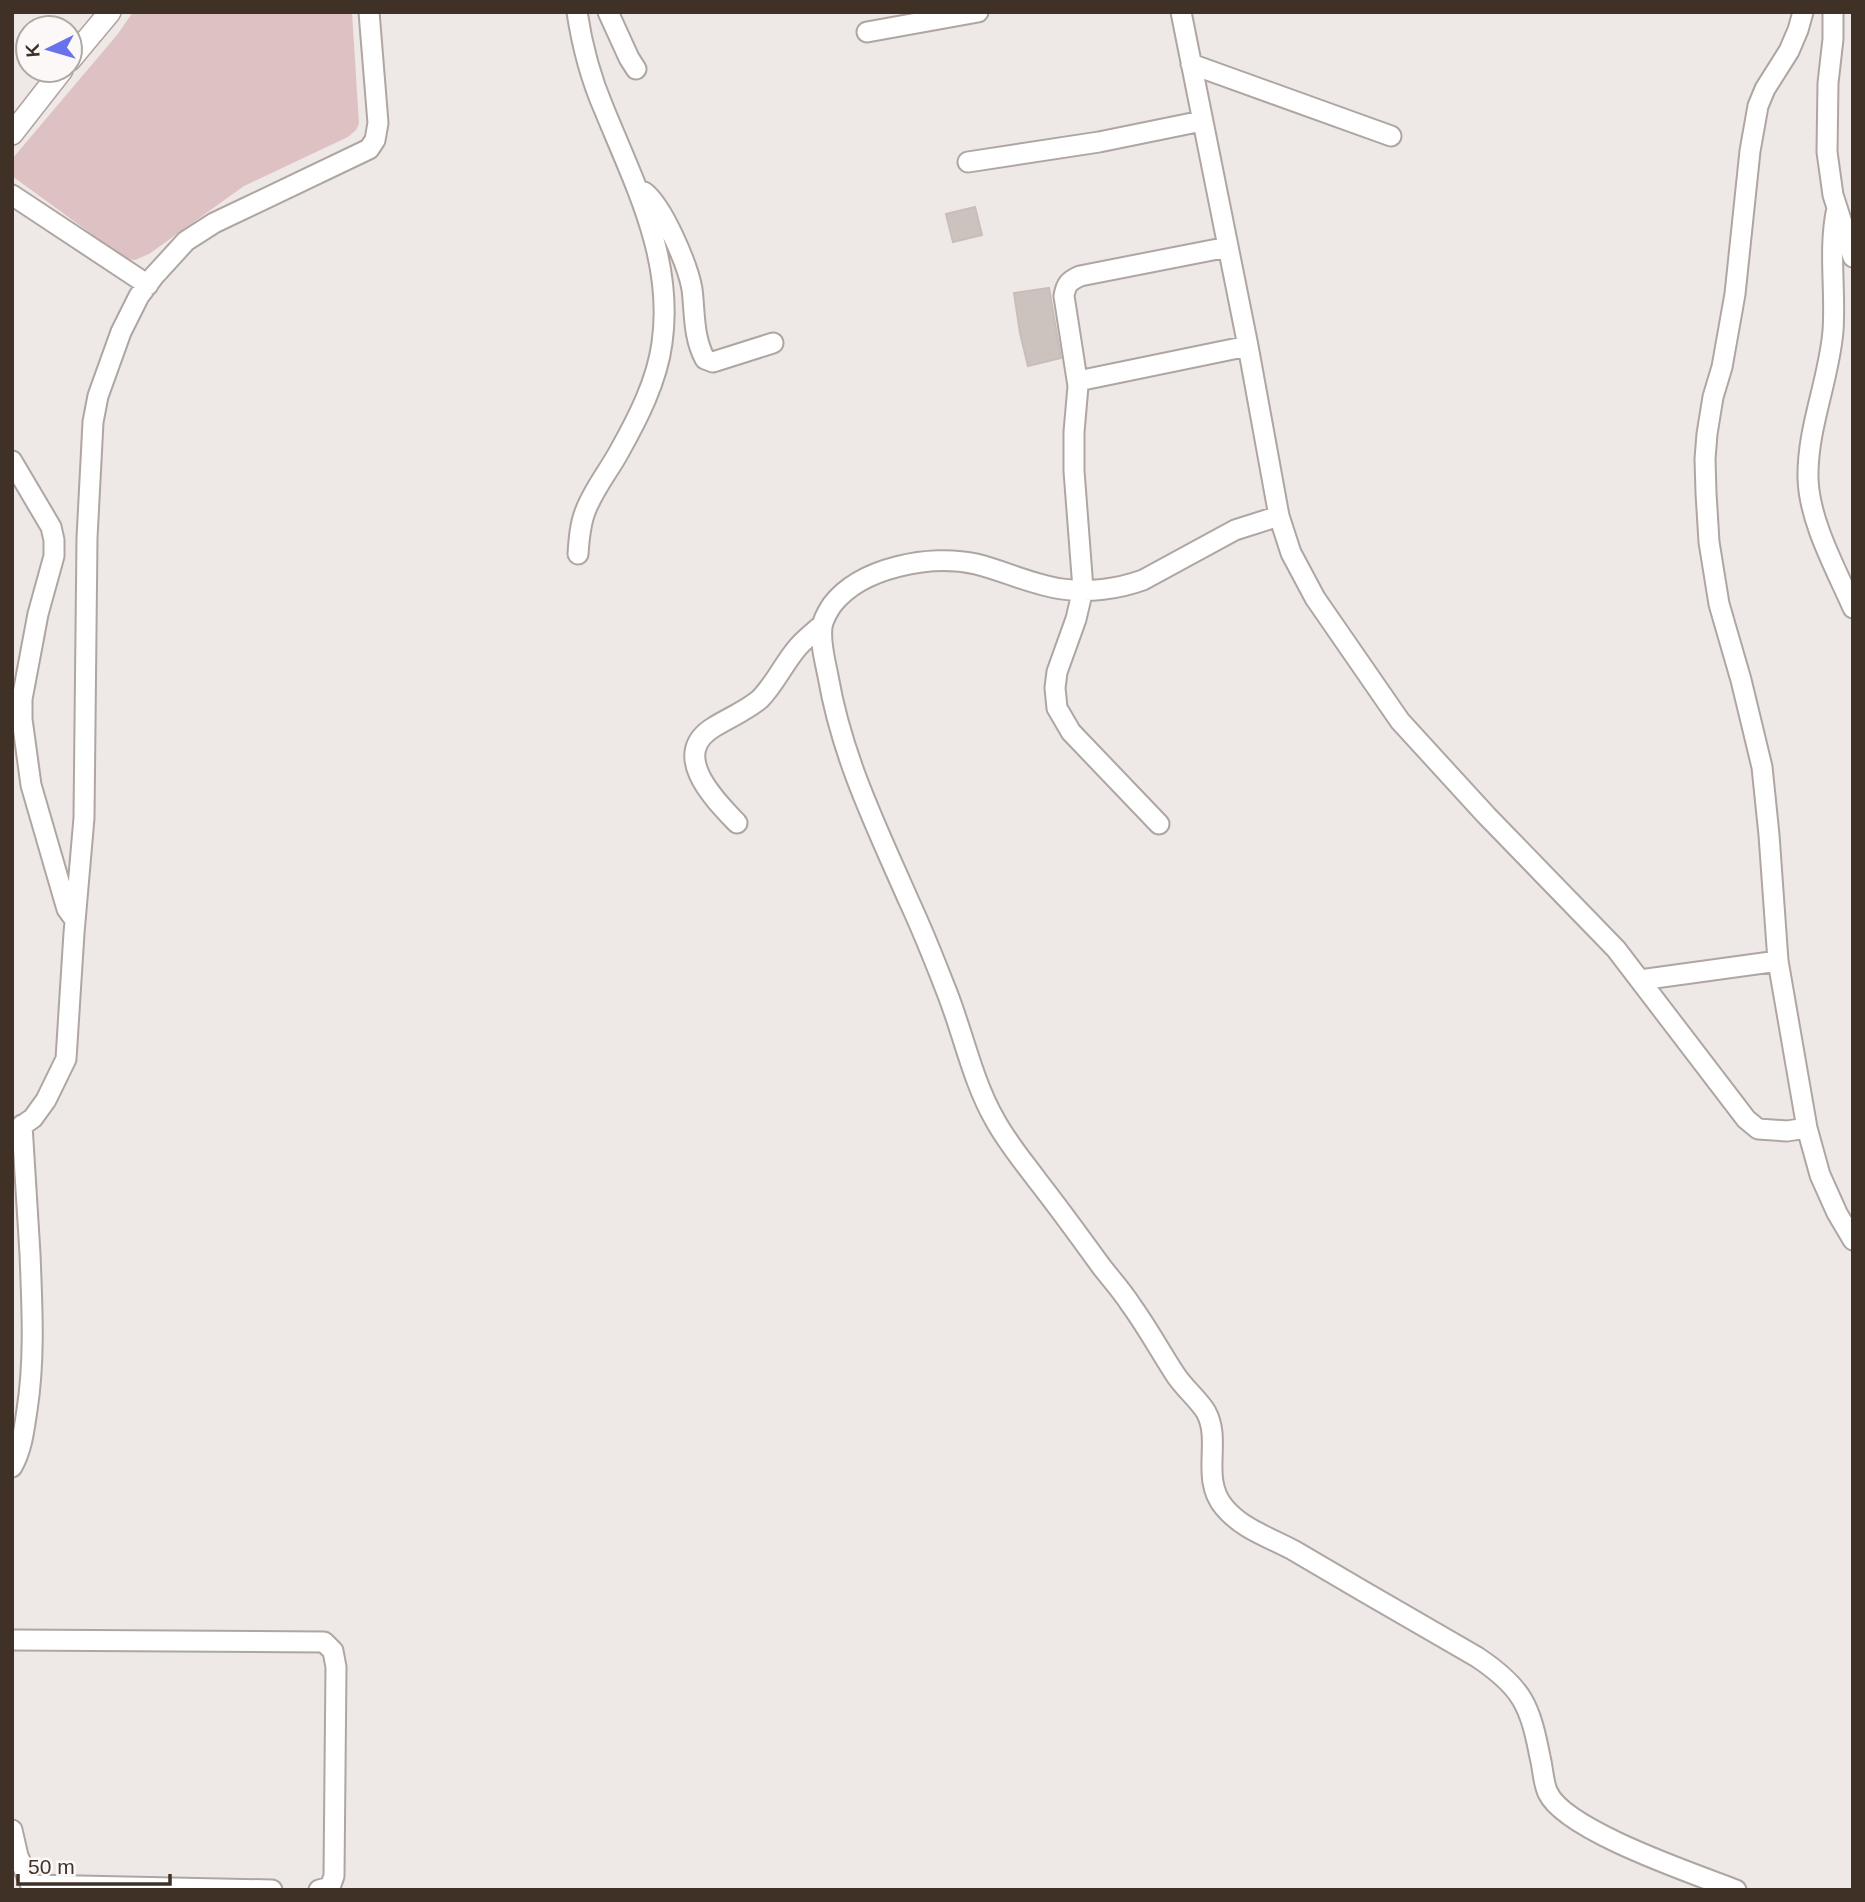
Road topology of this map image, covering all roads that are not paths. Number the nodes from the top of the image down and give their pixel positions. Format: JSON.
{"nodes":[{"id":1,"x":110,"y":12,"type":"edge"},
{"id":2,"x":369,"y":12,"type":"edge"},
{"id":3,"x":577,"y":12,"type":"edge"},
{"id":4,"x":608,"y":12,"type":"edge"},
{"id":5,"x":978,"y":12,"type":"edge"},
{"id":6,"x":1181,"y":12,"type":"edge"},
{"id":7,"x":1803,"y":12,"type":"edge"},
{"id":8,"x":1833,"y":12,"type":"edge"},
{"id":9,"x":867,"y":32,"type":"dead end"},
{"id":10,"x":84,"y":43,"type":"edge"},
{"id":11,"x":1191,"y":64,"type":"junction"},
{"id":12,"x":636,"y":69,"type":"dead end"},
{"id":13,"x":51,"y":84,"type":"edge"},
{"id":14,"x":1202,"y":121,"type":"junction"},
{"id":15,"x":12,"y":134,"type":"edge"},
{"id":16,"x":1391,"y":136,"type":"dead end"},
{"id":17,"x":968,"y":162,"type":"dead end"},
{"id":18,"x":637,"y":188,"type":"junction"},
{"id":19,"x":12,"y":195,"type":"edge"},
{"id":20,"x":1837,"y":208,"type":"junction"},
{"id":21,"x":1228,"y":247,"type":"junction"},
{"id":22,"x":1853,"y":257,"type":"edge"},
{"id":23,"x":148,"y":285,"type":"junction"},
{"id":24,"x":773,"y":343,"type":"dead end"},
{"id":25,"x":1248,"y":346,"type":"junction"},
{"id":26,"x":1078,"y":381,"type":"junction"},
{"id":27,"x":12,"y":461,"type":"edge"},
{"id":28,"x":1279,"y":516,"type":"junction"},
{"id":29,"x":88,"y":538,"type":"junction"},
{"id":30,"x":54,"y":540,"type":"junction"},
{"id":31,"x":578,"y":554,"type":"dead end"},
{"id":32,"x":1083,"y":589,"type":"junction"},
{"id":33,"x":1853,"y":608,"type":"edge"},
{"id":34,"x":822,"y":625,"type":"junction"},
{"id":35,"x":737,"y":823,"type":"dead end"},
{"id":36,"x":1159,"y":824,"type":"dead end"},
{"id":37,"x":75,"y":920,"type":"junction"},
{"id":38,"x":1778,"y":961,"type":"junction"},
{"id":39,"x":1640,"y":981,"type":"junction"},
{"id":40,"x":1807,"y":1128,"type":"junction"},
{"id":41,"x":17,"y":1129,"type":"edge"},
{"id":42,"x":1853,"y":1240,"type":"edge"},
{"id":43,"x":12,"y":1466,"type":"edge"},
{"id":44,"x":12,"y":1640,"type":"edge"},
{"id":45,"x":12,"y":1830,"type":"edge"},
{"id":46,"x":33,"y":1887,"type":"edge"},
{"id":47,"x":272,"y":1890,"type":"edge"},
{"id":48,"x":319,"y":1890,"type":"edge"},
{"id":49,"x":1736,"y":1890,"type":"edge"}],
"edges":[{"from":1,"to":10,"type":"street"},
{"from":2,"to":23,"type":"street"},
{"from":3,"to":18,"type":"street"},
{"from":4,"to":12,"type":"street"},
{"from":5,"to":9,"type":"street"},
{"from":6,"to":11,"type":"street"},
{"from":7,"to":38,"type":"street"},
{"from":8,"to":20,"type":"street"},
{"from":11,"to":14,"type":"street"},
{"from":11,"to":16,"type":"street"},
{"from":13,"to":15,"type":"street"},
{"from":14,"to":17,"type":"street"},
{"from":14,"to":21,"type":"street"},
{"from":18,"to":24,"type":"street"},
{"from":18,"to":31,"type":"street"},
{"from":19,"to":23,"type":"street"},
{"from":20,"to":22,"type":"street"},
{"from":20,"to":33,"type":"street"},
{"from":21,"to":25,"type":"street"},
{"from":21,"to":26,"type":"street"},
{"from":23,"to":29,"type":"street"},
{"from":25,"to":26,"type":"street"},
{"from":25,"to":28,"type":"street"},
{"from":26,"to":32,"type":"street"},
{"from":27,"to":30,"type":"street"},
{"from":28,"to":32,"type":"street"},
{"from":28,"to":39,"type":"street"},
{"from":29,"to":30,"type":"street"},
{"from":29,"to":37,"type":"street"},
{"from":30,"to":37,"type":"street"},
{"from":32,"to":34,"type":"street"},
{"from":32,"to":36,"type":"street"},
{"from":34,"to":35,"type":"street"},
{"from":34,"to":49,"type":"street"},
{"from":37,"to":41,"type":"street"},
{"from":38,"to":39,"type":"street"},
{"from":38,"to":40,"type":"street"},
{"from":39,"to":40,"type":"street"},
{"from":40,"to":42,"type":"street"},
{"from":41,"to":43,"type":"street"},
{"from":44,"to":48,"type":"street"},
{"from":45,"to":46,"type":"street"},
{"from":46,"to":47,"type":"street"}]}
